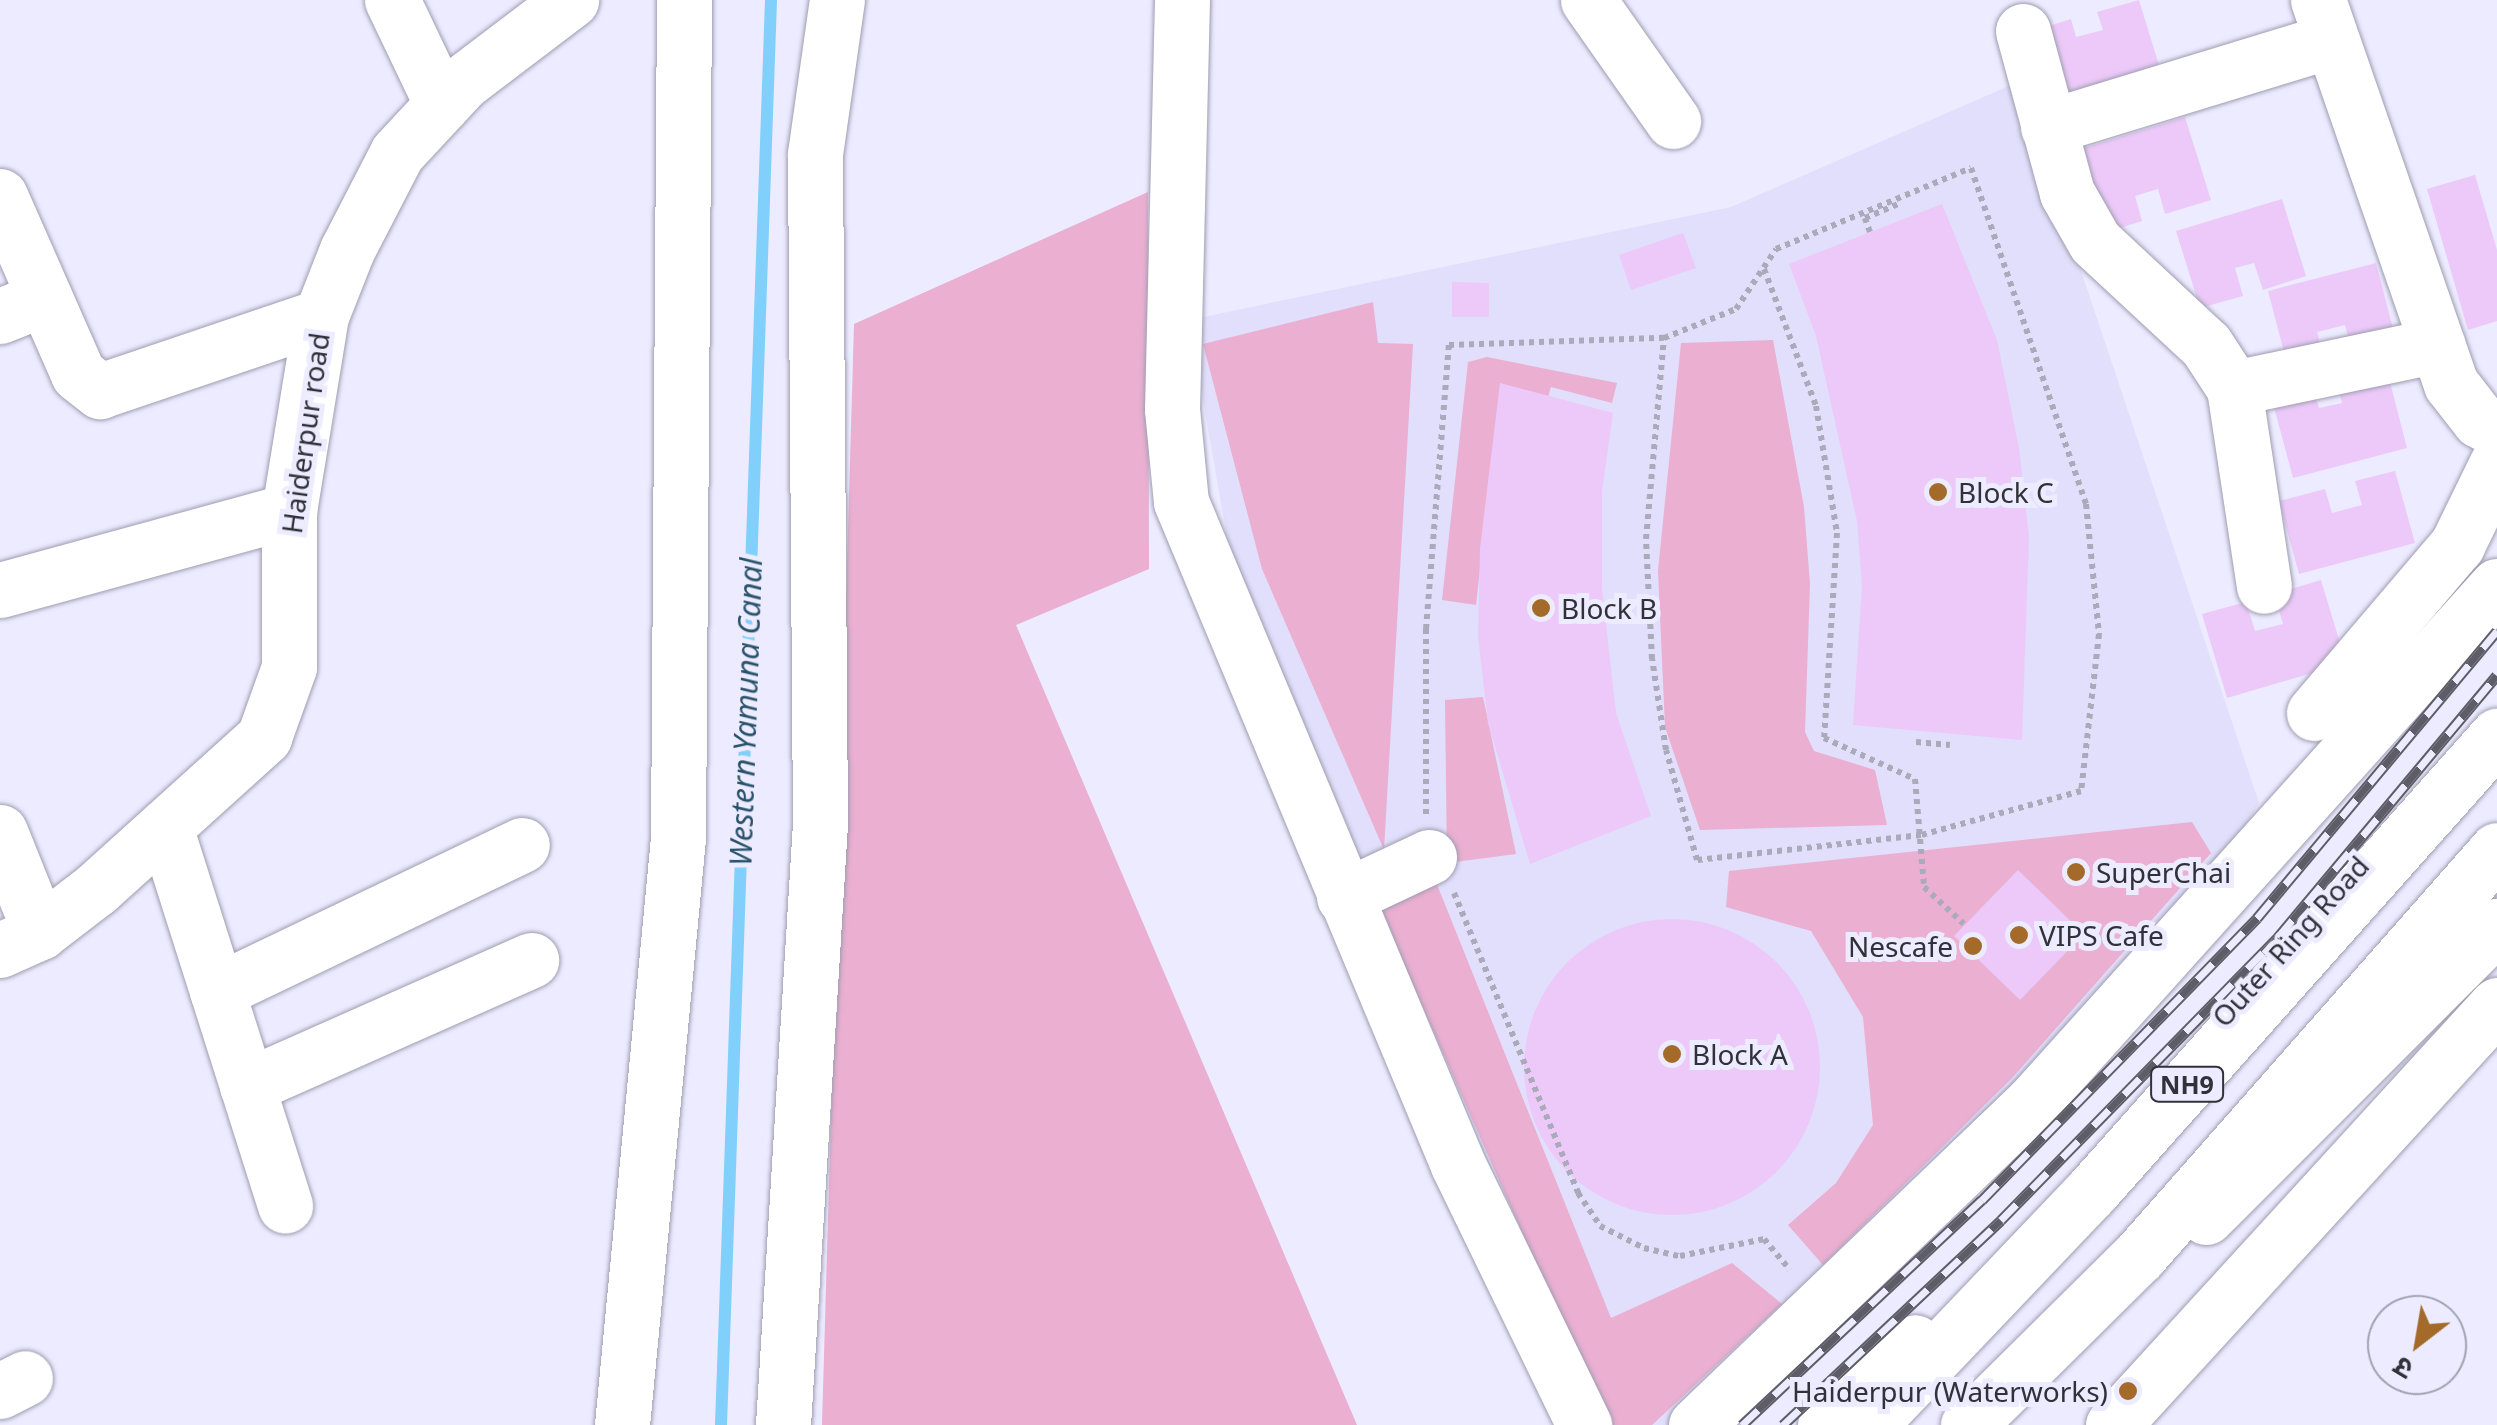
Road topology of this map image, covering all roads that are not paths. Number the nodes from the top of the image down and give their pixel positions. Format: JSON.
{"nodes":[{"id":1,"x":392,"y":0,"type":"edge"},
{"id":2,"x":571,"y":0,"type":"edge"},
{"id":3,"x":684,"y":0,"type":"edge"},
{"id":4,"x":837,"y":0,"type":"edge"},
{"id":5,"x":1182,"y":0,"type":"edge"},
{"id":6,"x":1588,"y":0,"type":"edge"},
{"id":7,"x":2324,"y":20,"type":"edge"},
{"id":8,"x":2023,"y":30,"type":"dead end"},
{"id":9,"x":442,"y":105,"type":"junction"},
{"id":10,"x":1674,"y":121,"type":"dead end"},
{"id":11,"x":2048,"y":127,"type":"junction"},
{"id":12,"x":0,"y":196,"type":"edge"},
{"id":13,"x":22,"y":307,"type":"edge"},
{"id":14,"x":322,"y":316,"type":"junction"},
{"id":15,"x":2438,"y":345,"type":"junction"},
{"id":16,"x":2234,"y":388,"type":"junction"},
{"id":17,"x":2497,"y":430,"type":"edge"},
{"id":18,"x":2497,"y":463,"type":"edge"},
{"id":19,"x":289,"y":511,"type":"junction"},
{"id":20,"x":2264,"y":586,"type":"dead end"},
{"id":21,"x":2497,"y":586,"type":"edge"},
{"id":22,"x":0,"y":590,"type":"edge"},
{"id":23,"x":2497,"y":708,"type":"edge"},
{"id":24,"x":2314,"y":713,"type":"dead end"},
{"id":25,"x":2497,"y":736,"type":"edge"},
{"id":26,"x":166,"y":830,"type":"junction"},
{"id":27,"x":0,"y":832,"type":"edge"},
{"id":28,"x":522,"y":845,"type":"dead end"},
{"id":29,"x":2497,"y":850,"type":"edge"},
{"id":30,"x":1429,"y":857,"type":"road end"},
{"id":31,"x":1344,"y":898,"type":"junction"},
{"id":32,"x":2497,"y":926,"type":"edge"},
{"id":33,"x":20,"y":941,"type":"edge"},
{"id":34,"x":531,"y":960,"type":"dead end"},
{"id":35,"x":217,"y":991,"type":"junction"},
{"id":36,"x":2497,"y":1005,"type":"edge"},
{"id":37,"x":247,"y":1086,"type":"junction"},
{"id":38,"x":285,"y":1206,"type":"dead end"},
{"id":39,"x":622,"y":1425,"type":"edge"},
{"id":40,"x":783,"y":1425,"type":"edge"},
{"id":41,"x":1584,"y":1425,"type":"edge"},
{"id":42,"x":1696,"y":1425,"type":"edge"},
{"id":43,"x":1826,"y":1425,"type":"edge"},
{"id":44,"x":1868,"y":1425,"type":"edge"},
{"id":45,"x":1968,"y":1425,"type":"edge"},
{"id":46,"x":2007,"y":1425,"type":"edge"},
{"id":47,"x":2113,"y":1425,"type":"edge"}],
"edges":[{"from":1,"to":9,"type":"main road"},
{"from":2,"to":9,"type":"main road","name":"Haiderpur road"},
{"from":3,"to":39,"type":"main road"},
{"from":4,"to":40,"type":"main road"},
{"from":5,"to":31,"type":"main road"},
{"from":6,"to":10,"type":"main road"},
{"from":7,"to":11,"type":"main road"},
{"from":7,"to":15,"type":"main road"},
{"from":8,"to":11,"type":"main road"},
{"from":9,"to":14,"type":"main road","name":"Haiderpur road"},
{"from":11,"to":16,"type":"main road"},
{"from":12,"to":13,"type":"main road"},
{"from":13,"to":14,"type":"main road"},
{"from":14,"to":19,"type":"main road","name":"Haiderpur road"},
{"from":15,"to":16,"type":"main road"},
{"from":15,"to":17,"type":"main road"},
{"from":16,"to":20,"type":"main road"},
{"from":18,"to":24,"type":"main road"},
{"from":19,"to":22,"type":"main road"},
{"from":19,"to":26,"type":"main road","name":"Haiderpur road"},
{"from":21,"to":42,"type":"main road"},
{"from":23,"to":43,"type":"main road","name":"Outer Ring Road"},
{"from":25,"to":44,"type":"main road","name":"Outer Ring Road","number":"NH9"},
{"from":26,"to":33,"type":"main road","name":"Haiderpur road"},
{"from":26,"to":35,"type":"main road"},
{"from":27,"to":33,"type":"main road"},
{"from":28,"to":35,"type":"main road"},
{"from":29,"to":45,"type":"main road","number":"NH9"},
{"from":30,"to":31,"type":"main road"},
{"from":31,"to":41,"type":"main road"},
{"from":32,"to":46,"type":"main road"},
{"from":34,"to":37,"type":"main road"},
{"from":35,"to":37,"type":"main road"},
{"from":36,"to":47,"type":"main road"},
{"from":37,"to":38,"type":"main road"}]}
